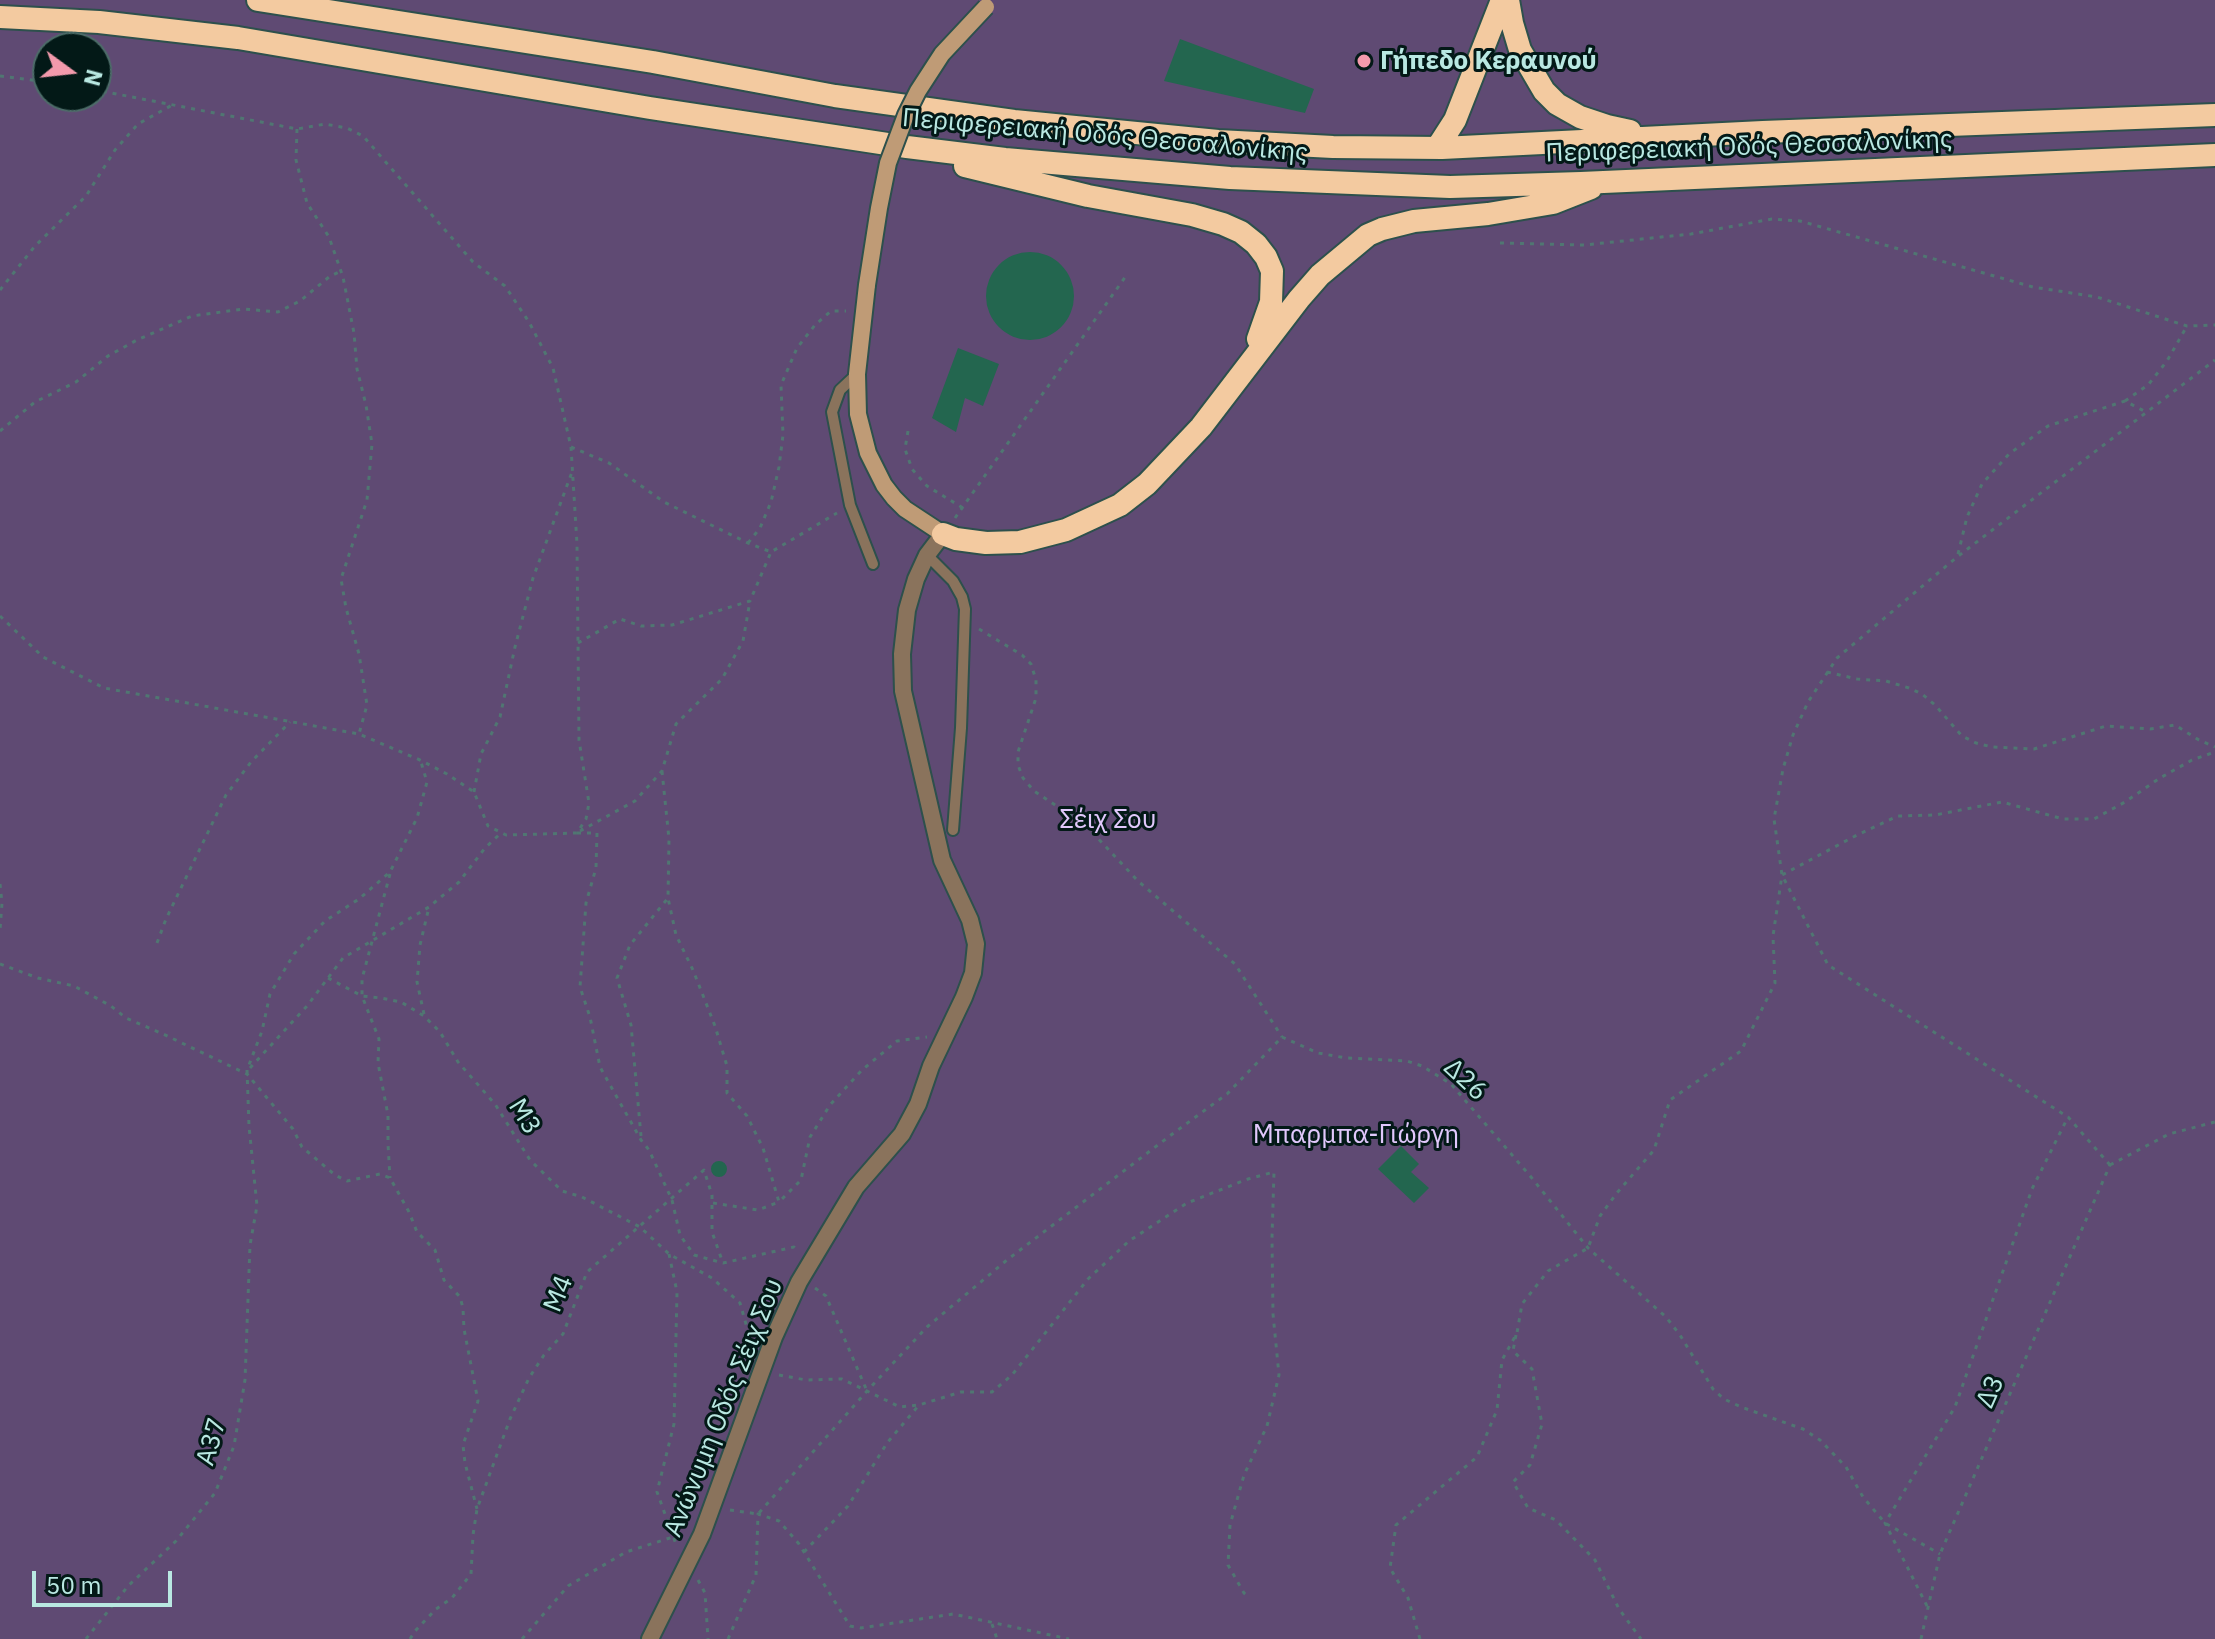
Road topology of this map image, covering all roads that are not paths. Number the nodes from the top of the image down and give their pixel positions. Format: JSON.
{"nodes":[{"id":1,"x":258,"y":0,"type":"edge"},
{"id":2,"x":1505,"y":0,"type":"edge"},
{"id":3,"x":990,"y":3,"type":"edge"},
{"id":4,"x":0,"y":17,"type":"edge"},
{"id":5,"x":2215,"y":115,"type":"edge"},
{"id":6,"x":1763,"y":132,"type":"junction"},
{"id":7,"x":907,"y":147,"type":"junction"},
{"id":8,"x":1437,"y":148,"type":"junction"},
{"id":9,"x":2215,"y":155,"type":"edge"},
{"id":10,"x":1605,"y":182,"type":"junction"},
{"id":11,"x":857,"y":374,"type":"junction"},
{"id":12,"x":1237,"y":380,"type":"junction"},
{"id":13,"x":943,"y":534,"type":"junction"},
{"id":14,"x":927,"y":555,"type":"junction"},
{"id":15,"x":873,"y":564,"type":"dead end"},
{"id":16,"x":953,"y":830,"type":"dead end"},
{"id":17,"x":650,"y":1639,"type":"edge"}],
"edges":[{"from":1,"to":8,"type":"highway","name":"Περιφερειακή Οδός Θεσσαλονίκης"},
{"from":2,"to":6,"type":"highway"},
{"from":2,"to":8,"type":"highway"},
{"from":3,"to":11,"type":"main road","bridge":true},
{"from":4,"to":7,"type":"highway","name":"Περιφερειακή Οδός Θεσσαλονίκης"},
{"from":5,"to":6,"type":"highway","name":"Περιφερειακή Οδός Θεσσαλονίκης"},
{"from":6,"to":8,"type":"highway","name":"Περιφερειακή Οδός Θεσσαλονίκης"},
{"from":7,"to":10,"type":"highway","name":"Περιφερειακή Οδός Θεσσαλονίκης"},
{"from":7,"to":12,"type":"highway"},
{"from":9,"to":10,"type":"highway","name":"Περιφερειακή Οδός Θεσσαλονίκης"},
{"from":10,"to":12,"type":"highway"},
{"from":11,"to":13,"type":"main road"},
{"from":11,"to":15,"type":"lane"},
{"from":12,"to":13,"type":"highway"},
{"from":13,"to":14,"type":"street","name":"Ανώνυμη Οδός Σέιχ Σου"},
{"from":14,"to":16,"type":"lane"},
{"from":14,"to":17,"type":"street","name":"Ανώνυμη Οδός Σέιχ Σου"}]}
